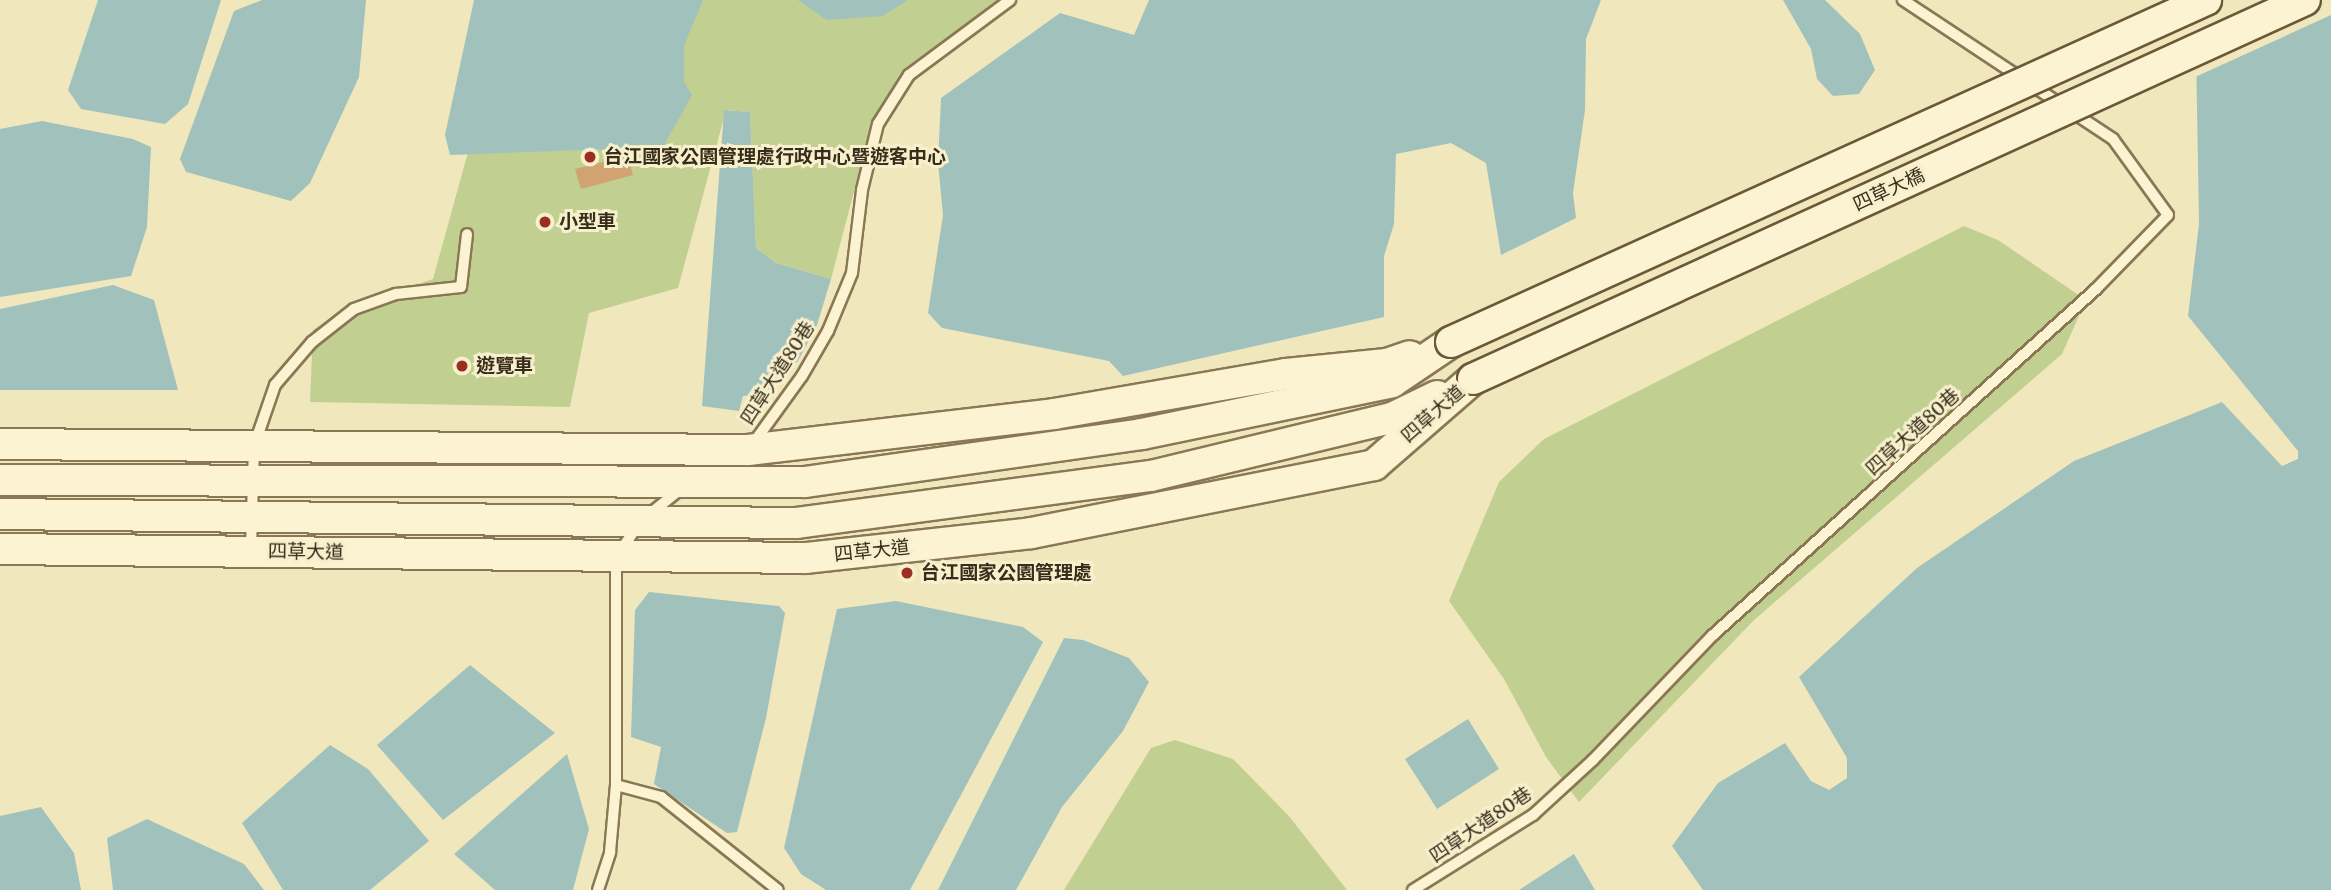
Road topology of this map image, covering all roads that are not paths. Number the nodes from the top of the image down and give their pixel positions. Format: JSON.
{"nodes":[{"id":1,"x":1010,"y":0,"type":"edge"},
{"id":2,"x":1903,"y":0,"type":"edge"},
{"id":3,"x":2206,"y":0,"type":"edge"},
{"id":4,"x":2305,"y":0,"type":"edge"},
{"id":5,"x":467,"y":234,"type":"dead end"},
{"id":6,"x":1451,"y":342,"type":"junction"},
{"id":7,"x":1473,"y":379,"type":"junction"},
{"id":8,"x":0,"y":444,"type":"edge"},
{"id":9,"x":254,"y":446,"type":"junction"},
{"id":10,"x":736,"y":456,"type":"junction"},
{"id":11,"x":701,"y":476,"type":"junction"},
{"id":12,"x":0,"y":481,"type":"edge"},
{"id":13,"x":250,"y":483,"type":"junction"},
{"id":14,"x":0,"y":514,"type":"edge"},
{"id":15,"x":249,"y":516,"type":"junction"},
{"id":16,"x":641,"y":521,"type":"junction"},
{"id":17,"x":0,"y":549,"type":"edge"},
{"id":18,"x":251,"y":551,"type":"junction"},
{"id":19,"x":617,"y":557,"type":"junction"},
{"id":20,"x":616,"y":785,"type":"junction"},
{"id":21,"x":598,"y":890,"type":"edge"},
{"id":22,"x":778,"y":890,"type":"edge"},
{"id":23,"x":1413,"y":890,"type":"edge"}],
"edges":[{"from":1,"to":10,"type":"lane","name":"四草大道80巷"},
{"from":2,"to":23,"type":"lane","name":"四草大道80巷"},
{"from":3,"to":6,"type":"street","bridge":true},
{"from":4,"to":7,"type":"street","name":"四草大橋","bridge":true},
{"from":5,"to":9,"type":"lane"},
{"from":6,"to":10,"type":"street"},
{"from":6,"to":11,"type":"street"},
{"from":7,"to":16,"type":"street","name":"四草大道"},
{"from":7,"to":19,"type":"street","name":"四草大道"},
{"from":8,"to":9,"type":"street"},
{"from":9,"to":10,"type":"street"},
{"from":9,"to":13,"type":"lane"},
{"from":11,"to":13,"type":"street"},
{"from":11,"to":16,"type":"lane"},
{"from":12,"to":13,"type":"street"},
{"from":13,"to":15,"type":"lane"},
{"from":14,"to":15,"type":"street","name":"四草大道"},
{"from":15,"to":16,"type":"street","name":"四草大道"},
{"from":15,"to":18,"type":"lane"},
{"from":16,"to":19,"type":"lane"},
{"from":17,"to":18,"type":"street","name":"四草大道"},
{"from":18,"to":19,"type":"street","name":"四草大道"},
{"from":19,"to":20,"type":"lane"},
{"from":20,"to":21,"type":"lane"},
{"from":20,"to":22,"type":"lane"}]}
